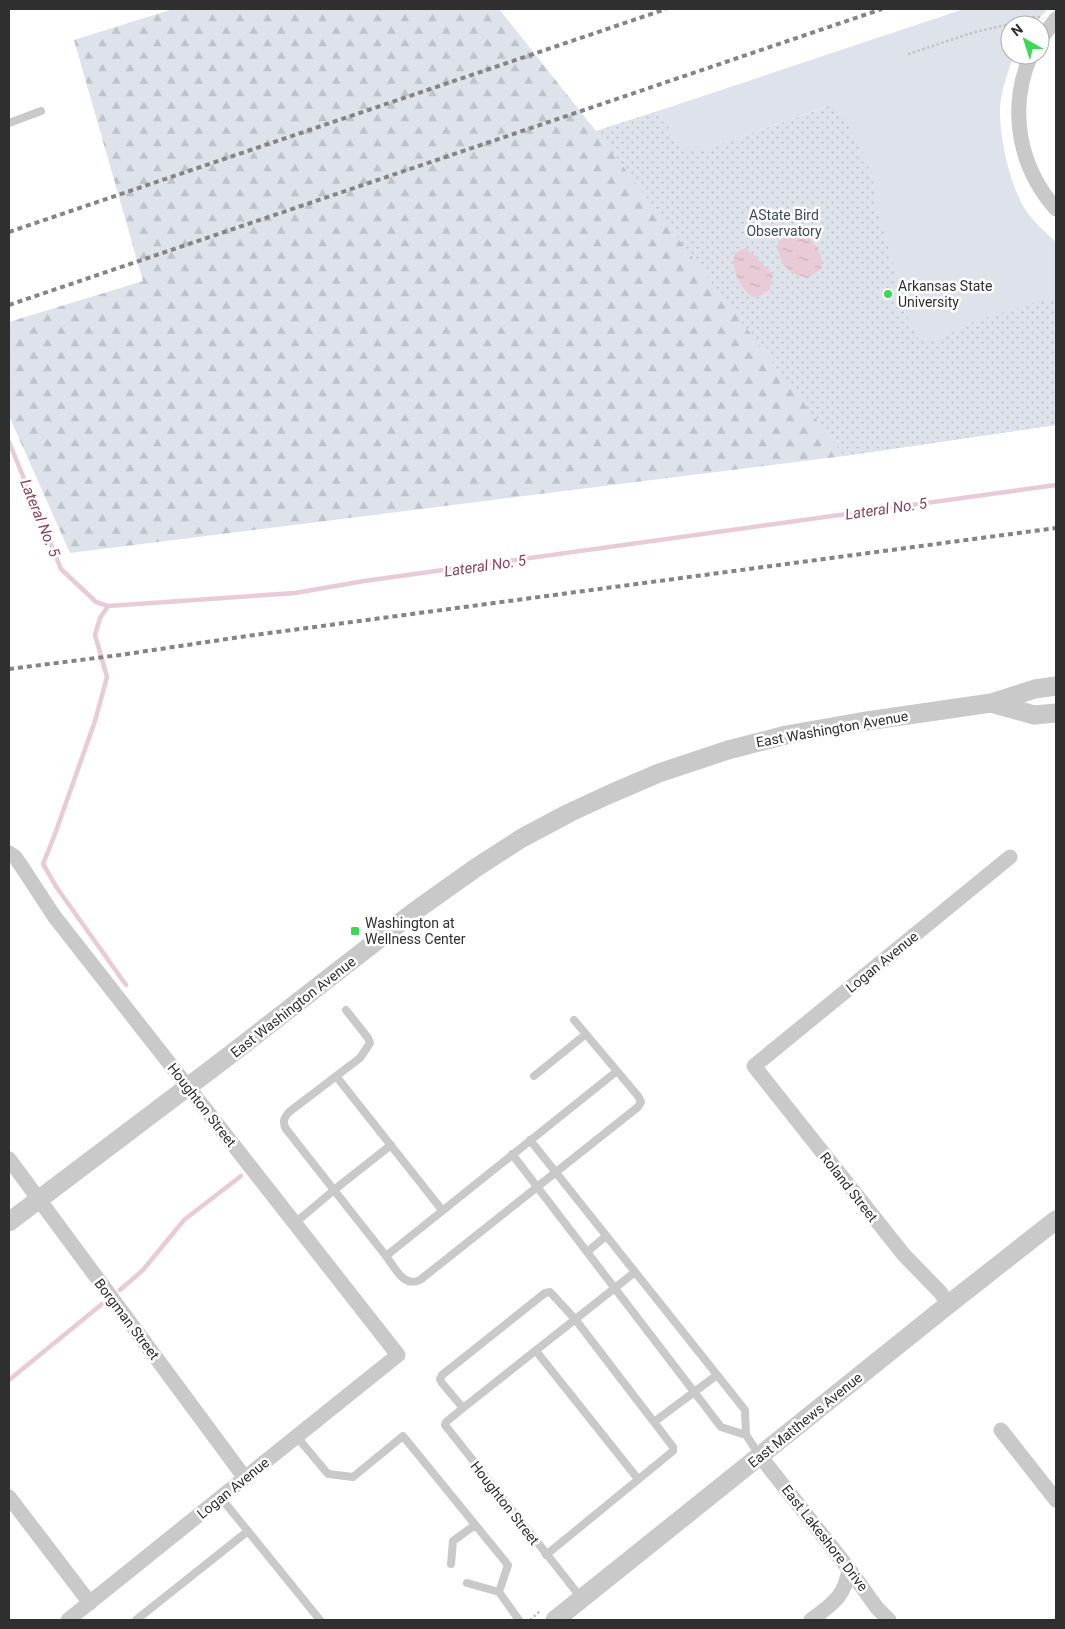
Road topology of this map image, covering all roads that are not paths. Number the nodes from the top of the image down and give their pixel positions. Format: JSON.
{"nodes":[{"id":1,"x":1027,"y":65,"type":"edge"},
{"id":2,"x":41,"y":111,"type":"dead end"},
{"id":3,"x":9,"y":123,"type":"edge"},
{"id":4,"x":1056,"y":209,"type":"edge"},
{"id":5,"x":1056,"y":686,"type":"edge"},
{"id":6,"x":991,"y":703,"type":"junction"},
{"id":7,"x":1056,"y":713,"type":"edge"},
{"id":8,"x":9,"y":853,"type":"edge"},
{"id":9,"x":1010,"y":857,"type":"dead end"},
{"id":10,"x":346,"y":1010,"type":"dead end"},
{"id":11,"x":574,"y":1020,"type":"dead end"},
{"id":12,"x":586,"y":1034,"type":"junction"},
{"id":13,"x":754,"y":1066,"type":"joint"},
{"id":14,"x":617,"y":1071,"type":"junction"},
{"id":15,"x":336,"y":1076,"type":"junction"},
{"id":16,"x":534,"y":1076,"type":"dead end"},
{"id":17,"x":188,"y":1086,"type":"junction"},
{"id":18,"x":530,"y":1140,"type":"junction"},
{"id":19,"x":391,"y":1145,"type":"junction"},
{"id":20,"x":512,"y":1154,"type":"junction"},
{"id":21,"x":9,"y":1159,"type":"edge"},
{"id":22,"x":556,"y":1173,"type":"junction"},
{"id":23,"x":538,"y":1188,"type":"junction"},
{"id":24,"x":334,"y":1190,"type":"junction"},
{"id":25,"x":38,"y":1199,"type":"junction"},
{"id":26,"x":442,"y":1210,"type":"junction"},
{"id":27,"x":1056,"y":1220,"type":"edge"},
{"id":28,"x":9,"y":1222,"type":"edge"},
{"id":29,"x":295,"y":1223,"type":"junction"},
{"id":30,"x":606,"y":1236,"type":"junction"},
{"id":31,"x":587,"y":1252,"type":"junction"},
{"id":32,"x":386,"y":1256,"type":"junction"},
{"id":33,"x":635,"y":1272,"type":"junction"},
{"id":34,"x":616,"y":1288,"type":"junction"},
{"id":35,"x":949,"y":1304,"type":"junction"},
{"id":36,"x":575,"y":1319,"type":"junction"},
{"id":37,"x":536,"y":1351,"type":"junction"},
{"id":38,"x":398,"y":1355,"type":"joint"},
{"id":39,"x":717,"y":1374,"type":"junction"},
{"id":40,"x":694,"y":1392,"type":"junction"},
{"id":41,"x":463,"y":1408,"type":"junction"},
{"id":42,"x":654,"y":1422,"type":"junction"},
{"id":43,"x":1001,"y":1430,"type":"dead end"},
{"id":44,"x":746,"y":1435,"type":"junction"},
{"id":45,"x":297,"y":1437,"type":"junction"},
{"id":46,"x":760,"y":1456,"type":"junction"},
{"id":47,"x":245,"y":1478,"type":"junction"},
{"id":48,"x":638,"y":1480,"type":"junction"},
{"id":49,"x":9,"y":1497,"type":"edge"},
{"id":50,"x":221,"y":1498,"type":"junction"},
{"id":51,"x":1056,"y":1500,"type":"edge"},
{"id":52,"x":475,"y":1525,"type":"junction"},
{"id":53,"x":248,"y":1531,"type":"junction"},
{"id":54,"x":546,"y":1555,"type":"junction"},
{"id":55,"x":451,"y":1564,"type":"dead end"},
{"id":56,"x":849,"y":1568,"type":"junction"},
{"id":57,"x":467,"y":1583,"type":"dead end"},
{"id":58,"x":499,"y":1592,"type":"junction"},
{"id":59,"x":582,"y":1599,"type":"junction"},
{"id":60,"x":90,"y":1603,"type":"junction"},
{"id":61,"x":73,"y":1619,"type":"edge"},
{"id":62,"x":136,"y":1620,"type":"edge"},
{"id":63,"x":320,"y":1620,"type":"edge"},
{"id":64,"x":519,"y":1620,"type":"edge"},
{"id":65,"x":555,"y":1620,"type":"edge"},
{"id":66,"x":811,"y":1620,"type":"edge"},
{"id":67,"x":889,"y":1620,"type":"edge"}],
"edges":[{"from":1,"to":4,"type":"street"},
{"from":2,"to":3,"type":"lane"},
{"from":5,"to":6,"type":"street","name":"East Washington Avenue"},
{"from":6,"to":7,"type":"street","name":"East Washington Avenue"},
{"from":6,"to":17,"type":"street","name":"East Washington Avenue"},
{"from":8,"to":17,"type":"street","name":"Houghton Street"},
{"from":9,"to":13,"type":"street","name":"Logan Avenue"},
{"from":10,"to":15,"type":"lane"},
{"from":11,"to":12,"type":"lane"},
{"from":12,"to":14,"type":"lane"},
{"from":12,"to":16,"type":"lane"},
{"from":13,"to":35,"type":"street","name":"Roland Street"},
{"from":14,"to":18,"type":"lane"},
{"from":14,"to":22,"type":"lane"},
{"from":15,"to":19,"type":"lane"},
{"from":15,"to":24,"type":"lane"},
{"from":17,"to":25,"type":"street","name":"East Washington Avenue"},
{"from":17,"to":29,"type":"street","name":"Houghton Street"},
{"from":18,"to":20,"type":"lane"},
{"from":18,"to":22,"type":"lane"},
{"from":19,"to":24,"type":"lane"},
{"from":19,"to":26,"type":"lane"},
{"from":20,"to":23,"type":"lane"},
{"from":20,"to":26,"type":"lane"},
{"from":21,"to":25,"type":"street","name":"Borgman Street"},
{"from":22,"to":23,"type":"lane"},
{"from":22,"to":30,"type":"lane"},
{"from":23,"to":31,"type":"lane"},
{"from":23,"to":32,"type":"lane"},
{"from":24,"to":29,"type":"lane"},
{"from":24,"to":32,"type":"lane"},
{"from":25,"to":28,"type":"street","name":"East Washington Avenue"},
{"from":25,"to":47,"type":"street","name":"Borgman Street"},
{"from":26,"to":32,"type":"lane"},
{"from":27,"to":35,"type":"street","name":"East Matthews Avenue"},
{"from":29,"to":38,"type":"street","name":"Houghton Street"},
{"from":30,"to":31,"type":"lane"},
{"from":30,"to":33,"type":"lane"},
{"from":31,"to":34,"type":"lane"},
{"from":33,"to":34,"type":"lane"},
{"from":33,"to":39,"type":"lane"},
{"from":34,"to":36,"type":"lane"},
{"from":34,"to":40,"type":"lane"},
{"from":35,"to":46,"type":"street","name":"East Matthews Avenue"},
{"from":36,"to":37,"type":"lane"},
{"from":36,"to":41,"type":"lane"},
{"from":36,"to":42,"type":"lane"},
{"from":37,"to":41,"type":"lane"},
{"from":37,"to":48,"type":"lane"},
{"from":38,"to":45,"type":"street","name":"Logan Avenue"},
{"from":39,"to":40,"type":"lane"},
{"from":39,"to":44,"type":"lane"},
{"from":40,"to":42,"type":"lane"},
{"from":40,"to":44,"type":"lane"},
{"from":41,"to":54,"type":"lane","name":"Houghton Street"},
{"from":42,"to":48,"type":"lane"},
{"from":43,"to":51,"type":"street"},
{"from":44,"to":46,"type":"lane"},
{"from":45,"to":47,"type":"street","name":"Logan Avenue"},
{"from":45,"to":52,"type":"lane"},
{"from":46,"to":56,"type":"street","name":"East Lakeshore Drive"},
{"from":46,"to":59,"type":"street","name":"East Matthews Avenue"},
{"from":47,"to":50,"type":"street","name":"Logan Avenue"},
{"from":48,"to":54,"type":"lane"},
{"from":49,"to":60,"type":"street"},
{"from":50,"to":53,"type":"lane"},
{"from":50,"to":60,"type":"street","name":"Logan Avenue"},
{"from":52,"to":55,"type":"lane"},
{"from":52,"to":58,"type":"lane"},
{"from":53,"to":62,"type":"lane"},
{"from":53,"to":63,"type":"lane"},
{"from":54,"to":59,"type":"lane","name":"Houghton Street"},
{"from":56,"to":66,"type":"street"},
{"from":56,"to":67,"type":"street","name":"East Lakeshore Drive"},
{"from":57,"to":58,"type":"lane"},
{"from":58,"to":64,"type":"lane"},
{"from":59,"to":65,"type":"street","name":"East Matthews Avenue"},
{"from":60,"to":61,"type":"street","name":"Logan Avenue"}]}
